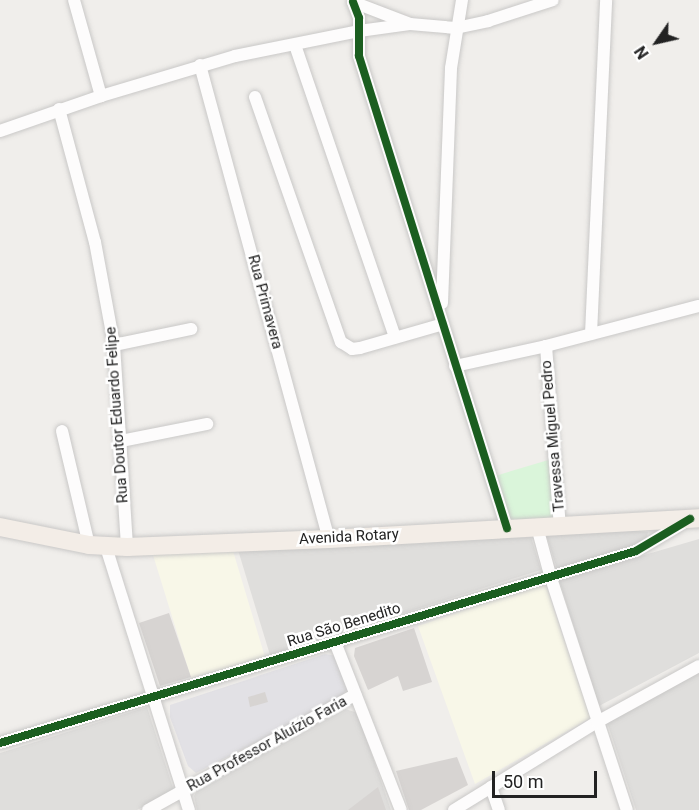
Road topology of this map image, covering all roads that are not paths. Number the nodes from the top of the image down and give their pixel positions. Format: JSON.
{"nodes":[{"id":1,"x":74,"y":0,"type":"edge"},
{"id":2,"x":553,"y":0,"type":"edge"},
{"id":3,"x":606,"y":0,"type":"edge"},
{"id":4,"x":351,"y":1,"type":"edge"},
{"id":5,"x":463,"y":1,"type":"edge"},
{"id":6,"x":410,"y":24,"type":"junction"},
{"id":7,"x":456,"y":28,"type":"junction"},
{"id":8,"x":359,"y":31,"type":"junction"},
{"id":9,"x":295,"y":45,"type":"junction"},
{"id":10,"x":200,"y":65,"type":"junction"},
{"id":11,"x":101,"y":96,"type":"junction"},
{"id":12,"x":255,"y":97,"type":"dead end"},
{"id":13,"x":59,"y":110,"type":"junction"},
{"id":14,"x":0,"y":131,"type":"edge"},
{"id":15,"x":699,"y":306,"type":"edge"},
{"id":16,"x":442,"y":318,"type":"junction"},
{"id":17,"x":191,"y":329,"type":"dead end"},
{"id":18,"x":591,"y":334,"type":"junction"},
{"id":19,"x":395,"y":337,"type":"junction"},
{"id":20,"x":114,"y":345,"type":"junction"},
{"id":21,"x":546,"y":346,"type":"junction"},
{"id":22,"x":455,"y":366,"type":"junction"},
{"id":23,"x":207,"y":424,"type":"dead end"},
{"id":24,"x":62,"y":431,"type":"dead end"},
{"id":25,"x":121,"y":441,"type":"junction"},
{"id":26,"x":694,"y":519,"type":"edge"},
{"id":27,"x":560,"y":526,"type":"junction"},
{"id":28,"x":0,"y":527,"type":"edge"},
{"id":29,"x":537,"y":527,"type":"junction"},
{"id":30,"x":507,"y":528,"type":"junction"},
{"id":31,"x":329,"y":539,"type":"junction"},
{"id":32,"x":97,"y":546,"type":"junction"},
{"id":33,"x":127,"y":547,"type":"junction"},
{"id":34,"x":550,"y":575,"type":"junction"},
{"id":35,"x":335,"y":642,"type":"junction"},
{"id":36,"x":699,"y":666,"type":"edge"},
{"id":37,"x":355,"y":695,"type":"junction"},
{"id":38,"x":154,"y":696,"type":"junction"},
{"id":39,"x":597,"y":722,"type":"junction"},
{"id":40,"x":0,"y":743,"type":"edge"},
{"id":41,"x":491,"y":787,"type":"junction"},
{"id":42,"x":183,"y":791,"type":"junction"},
{"id":43,"x":148,"y":810,"type":"edge"},
{"id":44,"x":189,"y":810,"type":"edge"},
{"id":45,"x":400,"y":810,"type":"edge"},
{"id":46,"x":454,"y":810,"type":"edge"},
{"id":47,"x":499,"y":810,"type":"edge"},
{"id":48,"x":627,"y":810,"type":"edge"}],
"edges":[{"from":1,"to":11,"type":"street"},
{"from":2,"to":7,"type":"street"},
{"from":3,"to":18,"type":"street"},
{"from":4,"to":6,"type":"street"},
{"from":4,"to":8,"type":"street"},
{"from":5,"to":7,"type":"street"},
{"from":6,"to":7,"type":"street"},
{"from":6,"to":8,"type":"street"},
{"from":7,"to":16,"type":"street"},
{"from":8,"to":9,"type":"street"},
{"from":8,"to":16,"type":"street"},
{"from":9,"to":10,"type":"street"},
{"from":9,"to":19,"type":"street"},
{"from":10,"to":11,"type":"street"},
{"from":10,"to":31,"type":"street","name":"Rua Primavera"},
{"from":11,"to":13,"type":"street"},
{"from":12,"to":19,"type":"street"},
{"from":13,"to":14,"type":"street"},
{"from":13,"to":20,"type":"street","name":"Rua Doutor Eduardo Felipe"},
{"from":15,"to":18,"type":"street"},
{"from":16,"to":19,"type":"street"},
{"from":16,"to":22,"type":"street"},
{"from":17,"to":20,"type":"street"},
{"from":18,"to":21,"type":"street"},
{"from":20,"to":25,"type":"street","name":"Rua Doutor Eduardo Felipe"},
{"from":21,"to":22,"type":"street"},
{"from":21,"to":27,"type":"street","name":"Travessa Miguel Pedro"},
{"from":22,"to":30,"type":"street"},
{"from":23,"to":25,"type":"street"},
{"from":24,"to":32,"type":"street"},
{"from":25,"to":33,"type":"street","name":"Rua Doutor Eduardo Felipe"},
{"from":26,"to":27,"type":"main road","name":"Avenida Rotary"},
{"from":26,"to":34,"type":"street","name":"Rua São Benedito"},
{"from":27,"to":29,"type":"main road","name":"Avenida Rotary"},
{"from":28,"to":32,"type":"main road","name":"Avenida Rotary"},
{"from":29,"to":30,"type":"main road","name":"Avenida Rotary"},
{"from":29,"to":34,"type":"street"},
{"from":30,"to":31,"type":"main road","name":"Avenida Rotary"},
{"from":31,"to":33,"type":"main road","name":"Avenida Rotary"},
{"from":32,"to":33,"type":"main road","name":"Avenida Rotary"},
{"from":32,"to":38,"type":"street"},
{"from":34,"to":35,"type":"street","name":"Rua São Benedito"},
{"from":34,"to":39,"type":"street"},
{"from":35,"to":37,"type":"street"},
{"from":35,"to":38,"type":"street","name":"Rua São Benedito"},
{"from":36,"to":39,"type":"street"},
{"from":37,"to":42,"type":"street","name":"Rua Professor Aluízio Faria"},
{"from":37,"to":45,"type":"street"},
{"from":38,"to":40,"type":"street","name":"Rua São Benedito"},
{"from":38,"to":42,"type":"street"},
{"from":39,"to":41,"type":"street"},
{"from":39,"to":48,"type":"street"},
{"from":41,"to":46,"type":"street"},
{"from":41,"to":47,"type":"street"},
{"from":42,"to":43,"type":"street","name":"Rua Professor Aluízio Faria"},
{"from":42,"to":44,"type":"street"}]}
